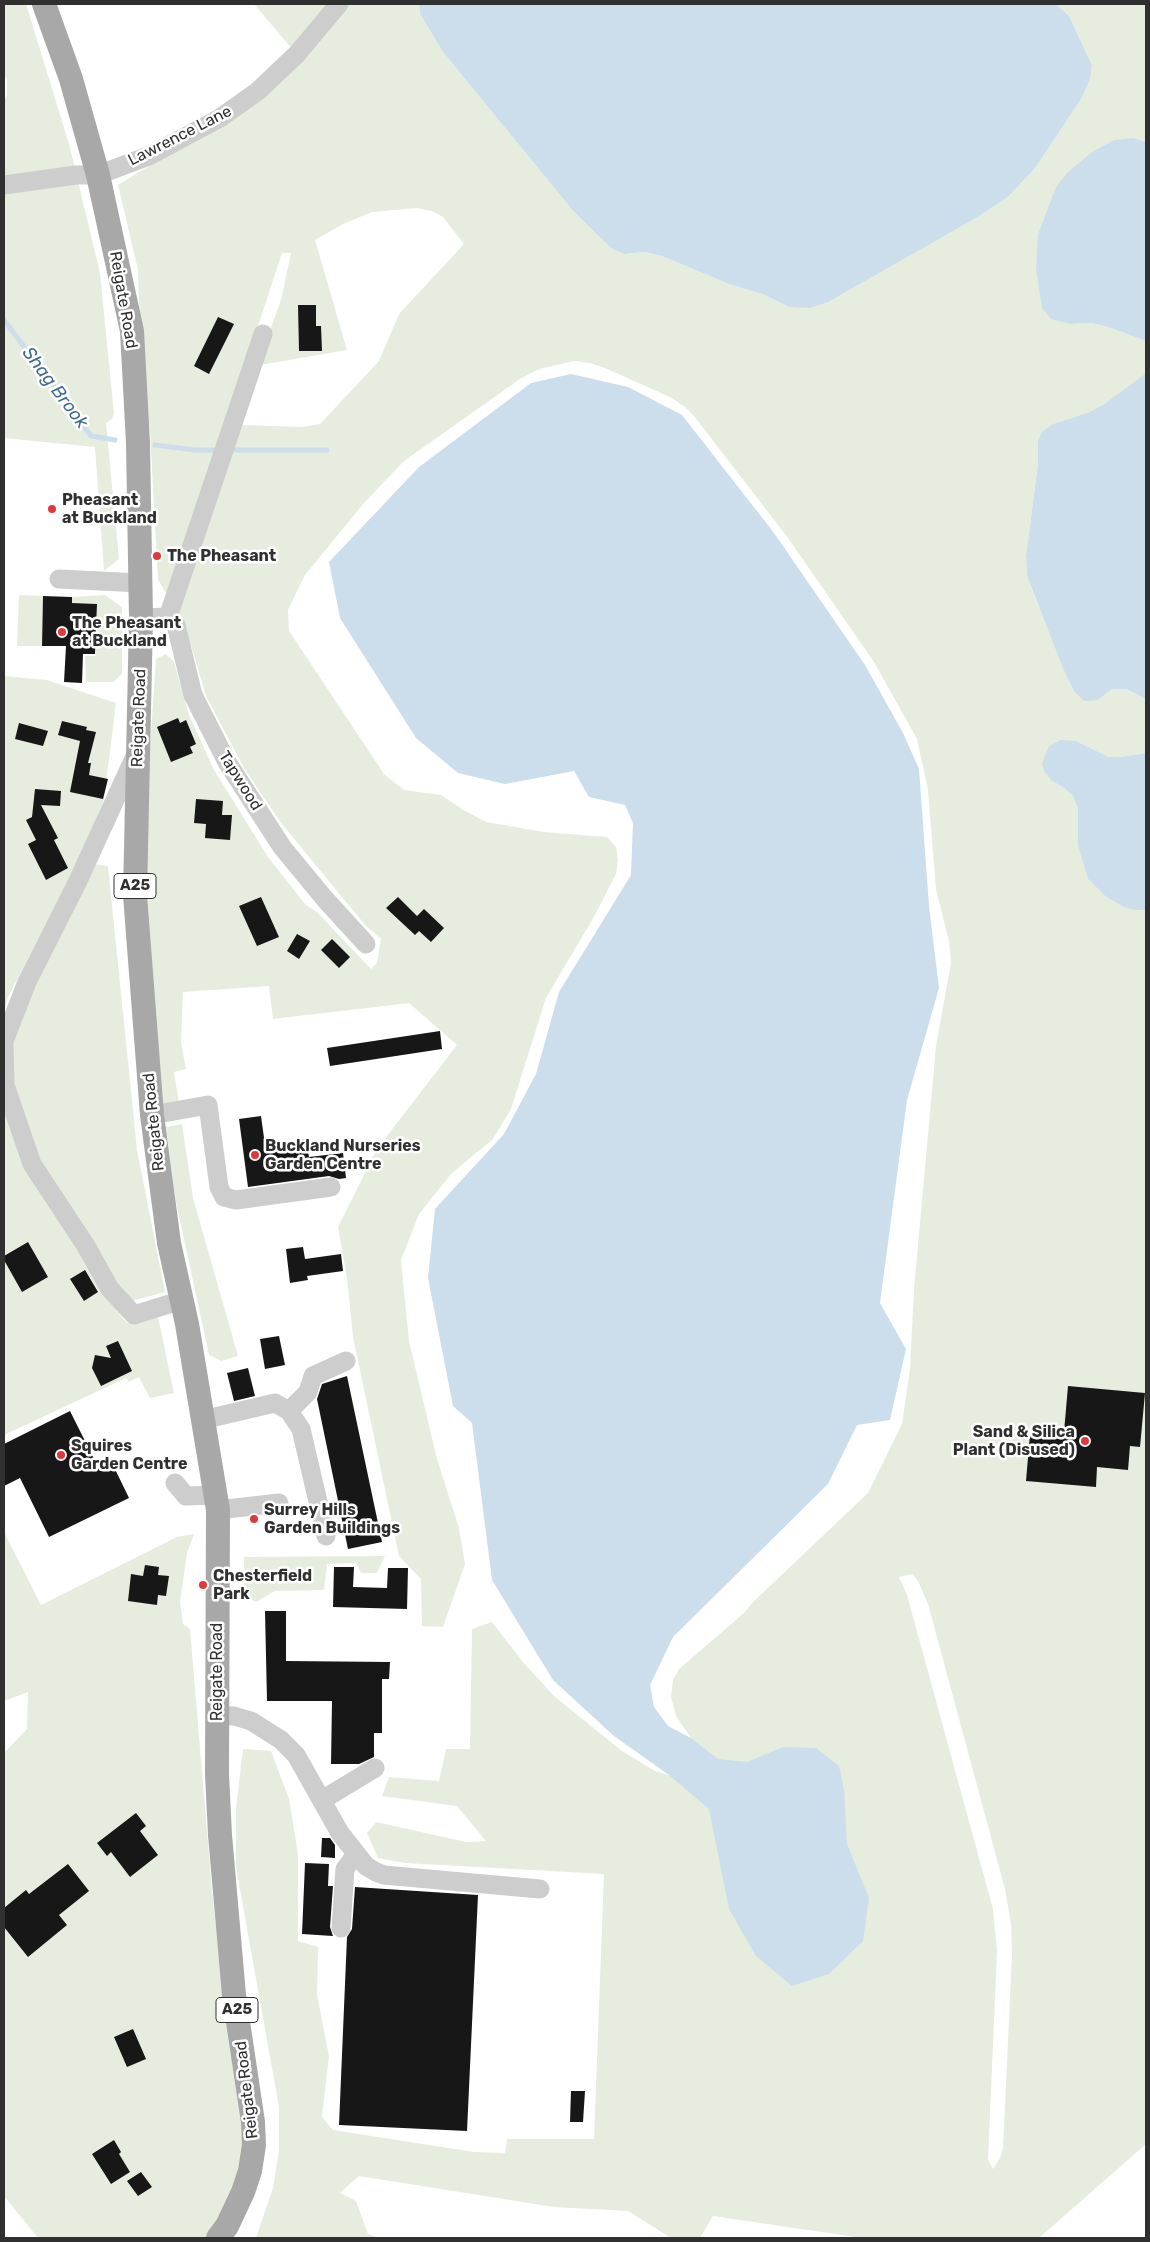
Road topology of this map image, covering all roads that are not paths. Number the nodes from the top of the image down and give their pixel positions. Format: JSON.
{"nodes":[{"id":1,"x":44,"y":4,"type":"edge"},
{"id":2,"x":339,"y":4,"type":"edge"},
{"id":3,"x":98,"y":175,"type":"junction"},
{"id":4,"x":4,"y":185,"type":"edge"},
{"id":5,"x":263,"y":334,"type":"dead end"},
{"id":6,"x":59,"y":578,"type":"dead end"},
{"id":7,"x":141,"y":583,"type":"junction"},
{"id":8,"x":168,"y":617,"type":"junction"},
{"id":9,"x":142,"y":618,"type":"junction"},
{"id":10,"x":137,"y":752,"type":"junction"},
{"id":11,"x":366,"y":944,"type":"dead end"},
{"id":12,"x":152,"y":1115,"type":"junction"},
{"id":13,"x":331,"y":1188,"type":"dead end"},
{"id":14,"x":182,"y":1300,"type":"junction"},
{"id":15,"x":346,"y":1361,"type":"dead end"},
{"id":16,"x":289,"y":1411,"type":"junction"},
{"id":17,"x":202,"y":1420,"type":"junction"},
{"id":18,"x":175,"y":1483,"type":"dead end"},
{"id":19,"x":217,"y":1502,"type":"junction"},
{"id":20,"x":279,"y":1503,"type":"dead end"},
{"id":21,"x":326,"y":1536,"type":"dead end"},
{"id":22,"x":217,"y":1715,"type":"junction"},
{"id":23,"x":375,"y":1768,"type":"dead end"},
{"id":24,"x":322,"y":1800,"type":"junction"},
{"id":25,"x":356,"y":1854,"type":"junction"},
{"id":26,"x":540,"y":1889,"type":"dead end"},
{"id":27,"x":341,"y":1928,"type":"dead end"},
{"id":28,"x":218,"y":2238,"type":"edge"}],
"edges":[{"from":1,"to":3,"type":"main road","name":"Reigate Road","number":"A25"},
{"from":2,"to":3,"type":"street","name":"Lawrence Lane"},
{"from":3,"to":4,"type":"street","name":"Lawrence Lane"},
{"from":3,"to":7,"type":"main road","name":"Reigate Road","number":"A25"},
{"from":5,"to":8,"type":"street"},
{"from":6,"to":7,"type":"street"},
{"from":7,"to":9,"type":"main road","name":"Reigate Road","number":"A25"},
{"from":8,"to":9,"type":"street"},
{"from":8,"to":11,"type":"street","name":"Tapwood"},
{"from":9,"to":10,"type":"main road","name":"Reigate Road","number":"A25"},
{"from":10,"to":12,"type":"main road","name":"Reigate Road","number":"A25"},
{"from":10,"to":14,"type":"street"},
{"from":12,"to":13,"type":"street"},
{"from":12,"to":14,"type":"main road","name":"Reigate Road","number":"A25"},
{"from":14,"to":17,"type":"main road","name":"Reigate Road","number":"A25"},
{"from":15,"to":16,"type":"street"},
{"from":16,"to":17,"type":"street"},
{"from":16,"to":21,"type":"street"},
{"from":17,"to":19,"type":"main road","name":"Reigate Road","number":"A25"},
{"from":18,"to":19,"type":"street"},
{"from":19,"to":20,"type":"street"},
{"from":19,"to":22,"type":"main road","name":"Reigate Road","number":"A25"},
{"from":22,"to":24,"type":"street"},
{"from":22,"to":28,"type":"main road","name":"Reigate Road","number":"A25"},
{"from":23,"to":24,"type":"street"},
{"from":24,"to":25,"type":"street"},
{"from":25,"to":26,"type":"street"},
{"from":25,"to":27,"type":"street"}]}
